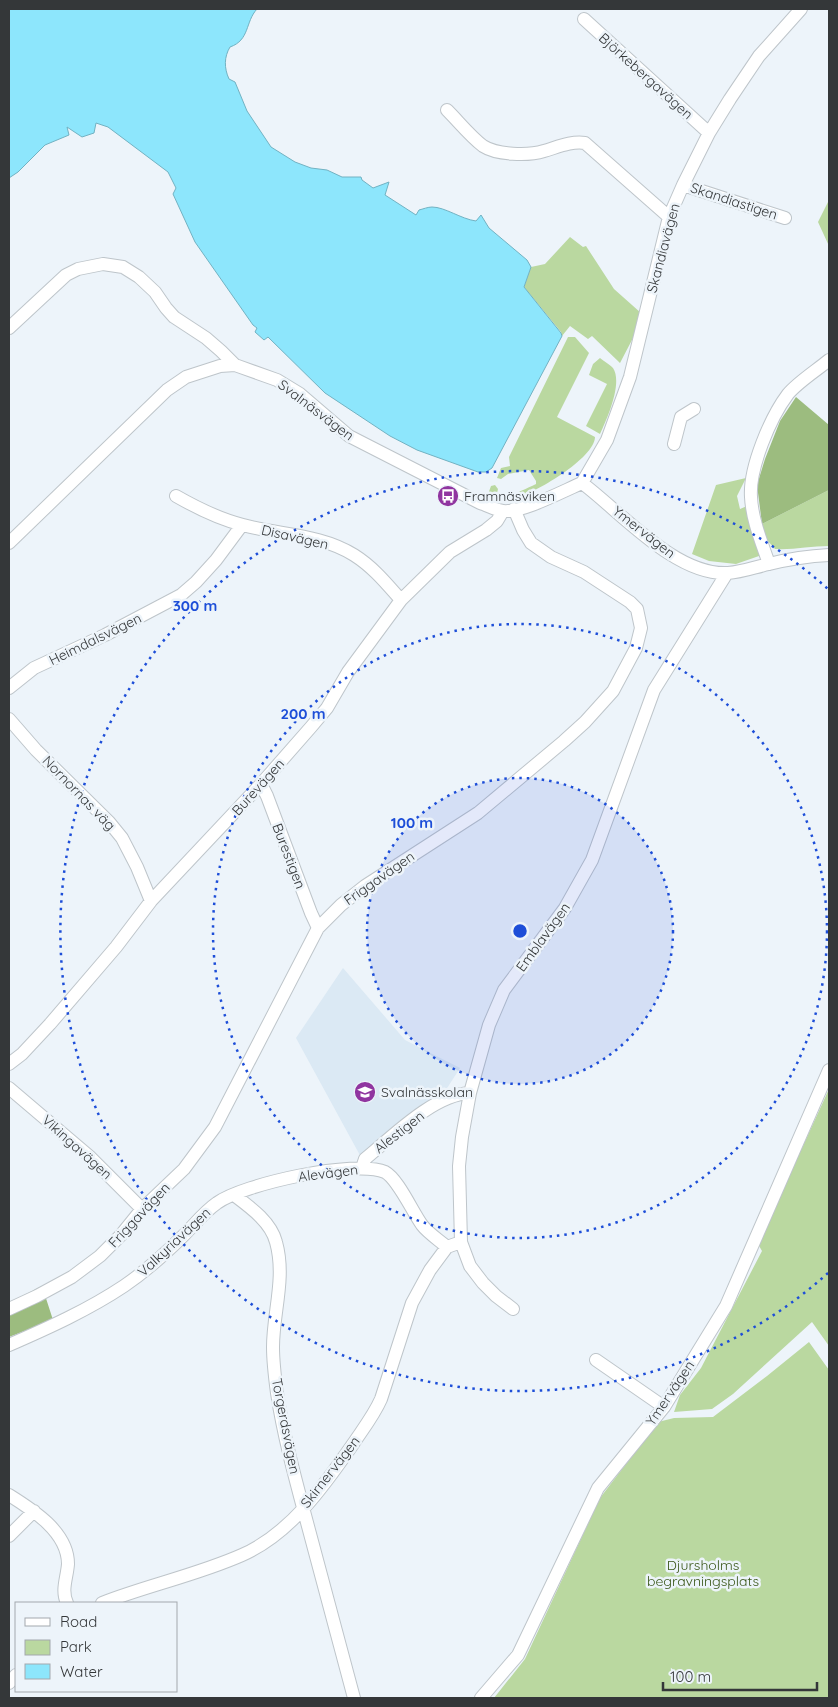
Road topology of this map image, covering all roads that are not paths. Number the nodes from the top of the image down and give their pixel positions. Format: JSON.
{"nodes":[{"id":1,"x":801,"y":9,"type":"edge"},
{"id":2,"x":584,"y":19,"type":"dead end"},
{"id":3,"x":448,"y":110,"type":"dead end"},
{"id":4,"x":709,"y":133,"type":"junction"},
{"id":5,"x":683,"y":185,"type":"junction"},
{"id":6,"x":669,"y":217,"type":"junction"},
{"id":7,"x":785,"y":218,"type":"dead end"},
{"id":8,"x":9,"y":328,"type":"edge"},
{"id":9,"x":829,"y":360,"type":"edge"},
{"id":10,"x":234,"y":365,"type":"junction"},
{"id":11,"x":694,"y":409,"type":"dead end"},
{"id":12,"x":674,"y":444,"type":"dead end"},
{"id":13,"x":582,"y":483,"type":"junction"},
{"id":14,"x":176,"y":496,"type":"dead end"},
{"id":15,"x":509,"y":510,"type":"junction"},
{"id":16,"x":242,"y":525,"type":"junction"},
{"id":17,"x":9,"y":544,"type":"edge"},
{"id":18,"x":829,"y":556,"type":"edge"},
{"id":19,"x":769,"y":564,"type":"junction"},
{"id":20,"x":727,"y":573,"type":"junction"},
{"id":21,"x":401,"y":600,"type":"junction"},
{"id":22,"x":9,"y":688,"type":"edge"},
{"id":23,"x":9,"y":719,"type":"edge"},
{"id":24,"x":261,"y":784,"type":"junction"},
{"id":25,"x":151,"y":901,"type":"junction"},
{"id":26,"x":318,"y":928,"type":"junction"},
{"id":27,"x":9,"y":1064,"type":"edge"},
{"id":28,"x":829,"y":1070,"type":"edge"},
{"id":29,"x":9,"y":1088,"type":"edge"},
{"id":30,"x":470,"y":1093,"type":"junction"},
{"id":31,"x":362,"y":1168,"type":"junction"},
{"id":32,"x":234,"y":1195,"type":"junction"},
{"id":33,"x":142,"y":1209,"type":"junction"},
{"id":34,"x":461,"y":1242,"type":"junction"},
{"id":35,"x":447,"y":1247,"type":"junction"},
{"id":36,"x":9,"y":1309,"type":"edge"},
{"id":37,"x":513,"y":1309,"type":"dead end"},
{"id":38,"x":9,"y":1345,"type":"edge"},
{"id":39,"x":596,"y":1360,"type":"dead end"},
{"id":40,"x":664,"y":1407,"type":"junction"},
{"id":41,"x":9,"y":1495,"type":"edge"},
{"id":42,"x":303,"y":1508,"type":"junction"},
{"id":43,"x":34,"y":1511,"type":"junction"},
{"id":44,"x":9,"y":1536,"type":"edge"},
{"id":45,"x":66,"y":1602,"type":"edge"},
{"id":46,"x":105,"y":1602,"type":"edge"},
{"id":47,"x":354,"y":1698,"type":"edge"},
{"id":48,"x":481,"y":1698,"type":"edge"}],
"edges":[{"from":1,"to":4,"type":"street","name":"Skandiavägen"},
{"from":2,"to":4,"type":"street","name":"Björkebergavägen"},
{"from":3,"to":6,"type":"street"},
{"from":4,"to":5,"type":"street","name":"Skandiavägen"},
{"from":5,"to":6,"type":"street","name":"Skandiavägen"},
{"from":5,"to":7,"type":"street","name":"Skandiastigen"},
{"from":6,"to":13,"type":"street","name":"Skandiavägen"},
{"from":8,"to":10,"type":"street"},
{"from":9,"to":19,"type":"street"},
{"from":10,"to":15,"type":"street","name":"Svalnäsvägen"},
{"from":10,"to":17,"type":"street","name":"Svalnäsvägen"},
{"from":11,"to":12,"type":"street"},
{"from":13,"to":15,"type":"street"},
{"from":13,"to":20,"type":"street","name":"Ymervägen"},
{"from":14,"to":16,"type":"street","name":"Disavägen"},
{"from":15,"to":21,"type":"street","name":"Burevägen"},
{"from":15,"to":26,"type":"street","name":"Friggavägen"},
{"from":16,"to":21,"type":"street","name":"Disavägen"},
{"from":16,"to":22,"type":"street","name":"Heimdalsvägen"},
{"from":18,"to":19,"type":"street","name":"Ymervägen"},
{"from":19,"to":20,"type":"street","name":"Ymervägen"},
{"from":20,"to":30,"type":"street","name":"Emblavägen"},
{"from":21,"to":24,"type":"street","name":"Burevägen"},
{"from":23,"to":25,"type":"street","name":"Nornornas väg"},
{"from":24,"to":25,"type":"street","name":"Burevägen"},
{"from":24,"to":26,"type":"street","name":"Burestigen"},
{"from":25,"to":27,"type":"street","name":"Burevägen"},
{"from":26,"to":33,"type":"street","name":"Friggavägen"},
{"from":28,"to":40,"type":"street","name":"Ymervägen"},
{"from":29,"to":33,"type":"street","name":"Vikingavägen"},
{"from":30,"to":31,"type":"street","name":"Alestigen"},
{"from":30,"to":34,"type":"street","name":"Emblavägen"},
{"from":31,"to":32,"type":"street","name":"Alevägen"},
{"from":31,"to":35,"type":"street","name":"Alevägen"},
{"from":32,"to":38,"type":"street","name":"Valkyriavägen"},
{"from":32,"to":42,"type":"street","name":"Torgerdsvägen"},
{"from":33,"to":36,"type":"street","name":"Friggavägen"},
{"from":34,"to":35,"type":"street"},
{"from":34,"to":37,"type":"street","name":"Emblavägen"},
{"from":35,"to":42,"type":"street","name":"Skirnervägen"},
{"from":39,"to":40,"type":"street"},
{"from":40,"to":48,"type":"street","name":"Ymervägen"},
{"from":41,"to":43,"type":"street"},
{"from":42,"to":46,"type":"street","name":"Skirnervägen"},
{"from":42,"to":47,"type":"street","name":"Torgerdsvägen"},
{"from":43,"to":44,"type":"street"},
{"from":43,"to":45,"type":"street"}]}
